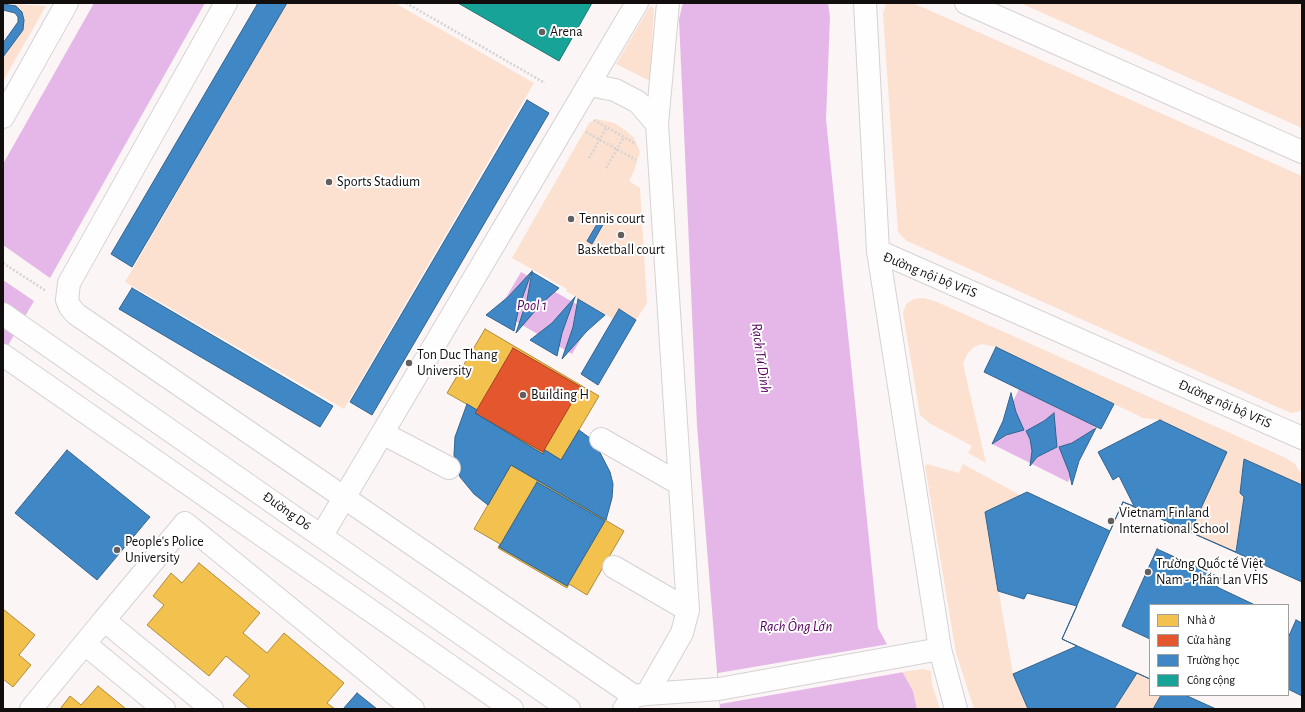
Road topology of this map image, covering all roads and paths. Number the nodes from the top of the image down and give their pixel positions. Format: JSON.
{"nodes":[{"id":1,"x":67,"y":3,"type":"edge"},
{"id":2,"x":226,"y":3,"type":"edge"},
{"id":3,"x":406,"y":3,"type":"edge"},
{"id":4,"x":637,"y":3,"type":"edge"},
{"id":5,"x":668,"y":3,"type":"edge"},
{"id":6,"x":865,"y":3,"type":"edge"},
{"id":7,"x":966,"y":3,"type":"edge"},
{"id":8,"x":545,"y":83,"type":"dead end"},
{"id":9,"x":590,"y":85,"type":"junction"},
{"id":10,"x":3,"y":117,"type":"edge"},
{"id":11,"x":594,"y":120,"type":"dead end"},
{"id":12,"x":657,"y":124,"type":"junction"},
{"id":13,"x":607,"y":127,"type":"junction"},
{"id":14,"x":585,"y":131,"type":"dead end"},
{"id":15,"x":624,"y":137,"type":"junction"},
{"id":16,"x":600,"y":140,"type":"junction"},
{"id":17,"x":638,"y":145,"type":"dead end"},
{"id":18,"x":617,"y":149,"type":"junction"},
{"id":19,"x":1302,"y":152,"type":"edge"},
{"id":20,"x":589,"y":158,"type":"dead end"},
{"id":21,"x":638,"y":161,"type":"dead end"},
{"id":22,"x":606,"y":168,"type":"dead end"},
{"id":23,"x":878,"y":251,"type":"junction"},
{"id":24,"x":3,"y":263,"type":"edge"},
{"id":25,"x":52,"y":294,"type":"dead end"},
{"id":26,"x":3,"y":314,"type":"edge"},
{"id":27,"x":8,"y":359,"type":"edge"},
{"id":28,"x":76,"y":365,"type":"junction"},
{"id":29,"x":56,"y":393,"type":"junction"},
{"id":30,"x":384,"y":434,"type":"junction"},
{"id":31,"x":1302,"y":438,"type":"edge"},
{"id":32,"x":601,"y":439,"type":"dead end"},
{"id":33,"x":449,"y":468,"type":"dead end"},
{"id":34,"x":680,"y":484,"type":"junction"},
{"id":35,"x":346,"y":497,"type":"junction"},
{"id":36,"x":322,"y":535,"type":"junction"},
{"id":37,"x":614,"y":567,"type":"dead end"},
{"id":38,"x":688,"y":610,"type":"junction"},
{"id":39,"x":104,"y":620,"type":"junction"},
{"id":40,"x":84,"y":644,"type":"junction"},
{"id":41,"x":930,"y":651,"type":"junction"},
{"id":42,"x":635,"y":700,"type":"edge"},
{"id":43,"x":31,"y":709,"type":"edge"},
{"id":44,"x":164,"y":709,"type":"edge"},
{"id":45,"x":212,"y":709,"type":"edge"},
{"id":46,"x":414,"y":709,"type":"edge"},
{"id":47,"x":512,"y":709,"type":"edge"},
{"id":48,"x":569,"y":709,"type":"edge"},
{"id":49,"x":956,"y":709,"type":"edge"}],
"edges":[{"from":1,"to":10,"type":"street"},
{"from":2,"to":35,"type":"street"},
{"from":3,"to":8,"type":"path"},
{"from":4,"to":9,"type":"street"},
{"from":5,"to":12,"type":"street"},
{"from":6,"to":23,"type":"street"},
{"from":7,"to":19,"type":"street"},
{"from":9,"to":12,"type":"street"},
{"from":9,"to":30,"type":"street"},
{"from":11,"to":13,"type":"path"},
{"from":12,"to":34,"type":"street"},
{"from":13,"to":15,"type":"path"},
{"from":13,"to":16,"type":"path"},
{"from":14,"to":16,"type":"path"},
{"from":15,"to":17,"type":"path"},
{"from":15,"to":18,"type":"path"},
{"from":16,"to":18,"type":"path"},
{"from":16,"to":20,"type":"path"},
{"from":18,"to":21,"type":"path"},
{"from":18,"to":22,"type":"path"},
{"from":23,"to":31,"type":"street","name":"Đường nội bộ VFiS"},
{"from":23,"to":41,"type":"street","name":"Đường nội bộ VFiS"},
{"from":24,"to":25,"type":"path"},
{"from":26,"to":28,"type":"street","name":"Đường D6"},
{"from":27,"to":29,"type":"street"},
{"from":28,"to":29,"type":"street"},
{"from":28,"to":36,"type":"street","name":"Đường D6"},
{"from":29,"to":47,"type":"street"},
{"from":30,"to":33,"type":"street"},
{"from":30,"to":35,"type":"street"},
{"from":32,"to":34,"type":"street"},
{"from":34,"to":38,"type":"street"},
{"from":35,"to":36,"type":"street"},
{"from":35,"to":42,"type":"street"},
{"from":36,"to":48,"type":"street","name":"Đường D6"},
{"from":37,"to":38,"type":"street"},
{"from":38,"to":42,"type":"street"},
{"from":39,"to":40,"type":"street"},
{"from":39,"to":45,"type":"street"},
{"from":39,"to":46,"type":"street"},
{"from":40,"to":43,"type":"street"},
{"from":40,"to":44,"type":"street"},
{"from":41,"to":42,"type":"street"},
{"from":41,"to":49,"type":"street","name":"Đường nội bộ VFiS"}]}
